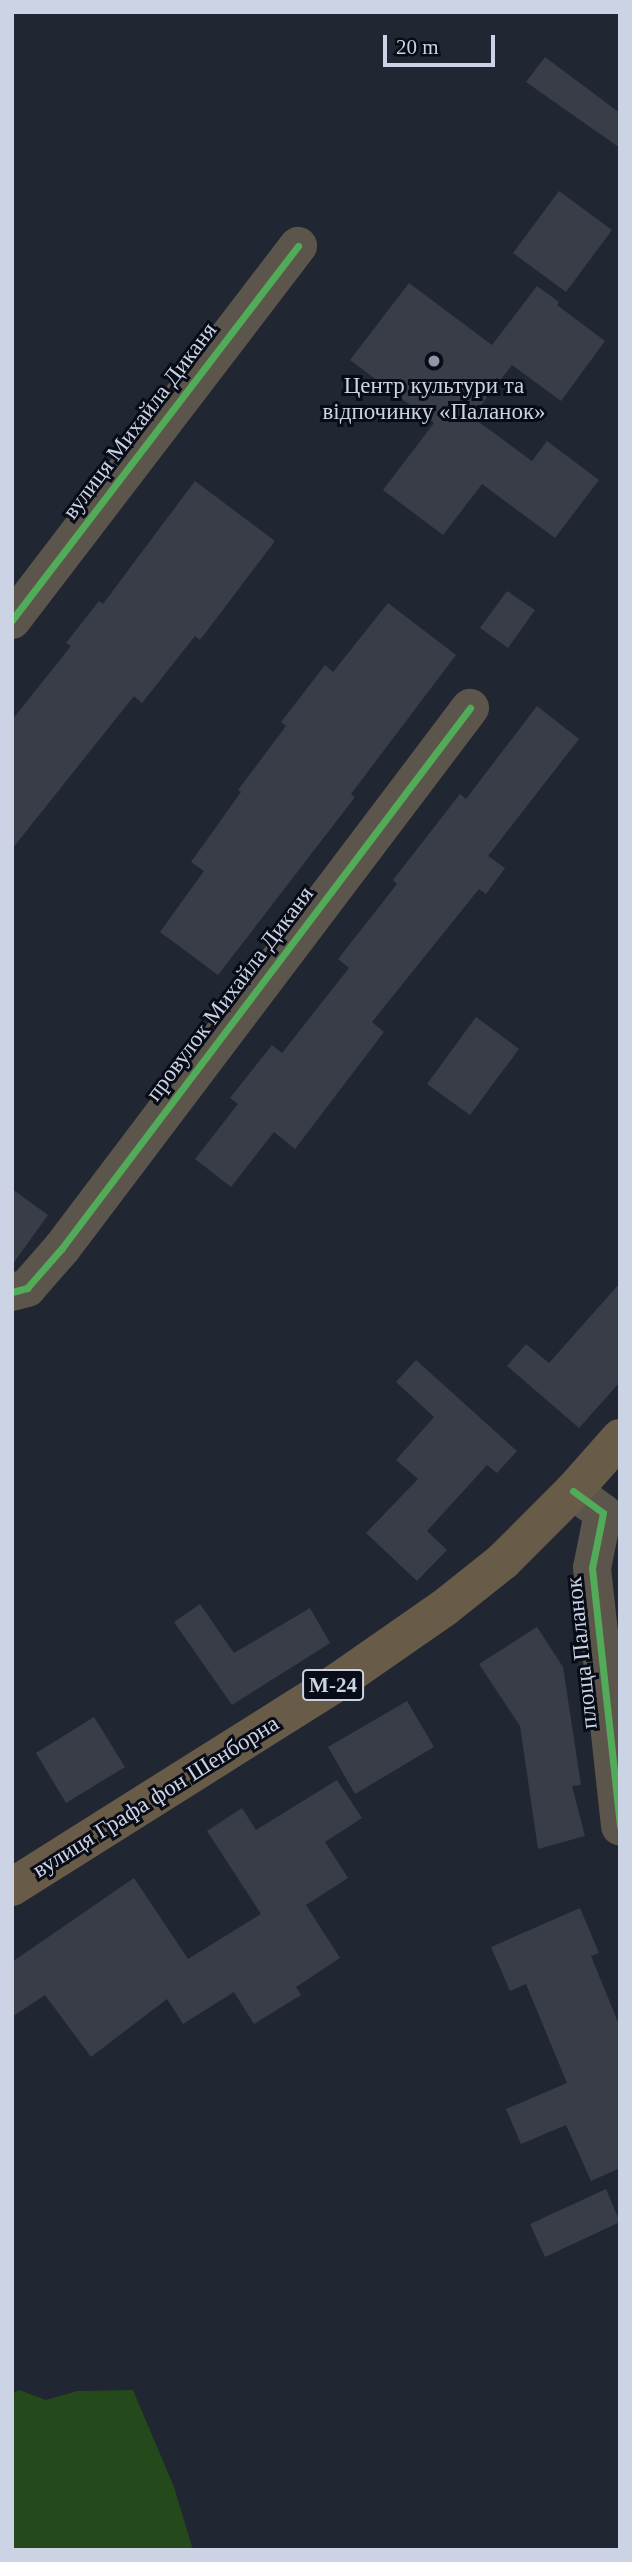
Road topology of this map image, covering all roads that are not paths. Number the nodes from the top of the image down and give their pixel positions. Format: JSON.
{"nodes":[{"id":1,"x":298,"y":246,"type":"dead end"},
{"id":2,"x":12,"y":620,"type":"edge"},
{"id":3,"x":470,"y":708,"type":"dead end"},
{"id":4,"x":12,"y":1292,"type":"edge"},
{"id":5,"x":620,"y":1438,"type":"edge"},
{"id":6,"x":598,"y":1504,"type":"edge"},
{"id":7,"x":620,"y":1826,"type":"edge"},
{"id":8,"x":12,"y":1887,"type":"edge"}],
"edges":[{"from":1,"to":2,"type":"street","name":"вулиця Михайла Диканя"},
{"from":3,"to":4,"type":"street","name":"провулок Михайла Диканя"},
{"from":5,"to":6,"type":"highway","name":"вулиця Графа фон Шенборна","number":"М-24"},
{"from":6,"to":7,"type":"street","name":"площа Паланок"},
{"from":6,"to":8,"type":"highway","name":"вулиця Графа фон Шенборна","number":"М-24"}]}
